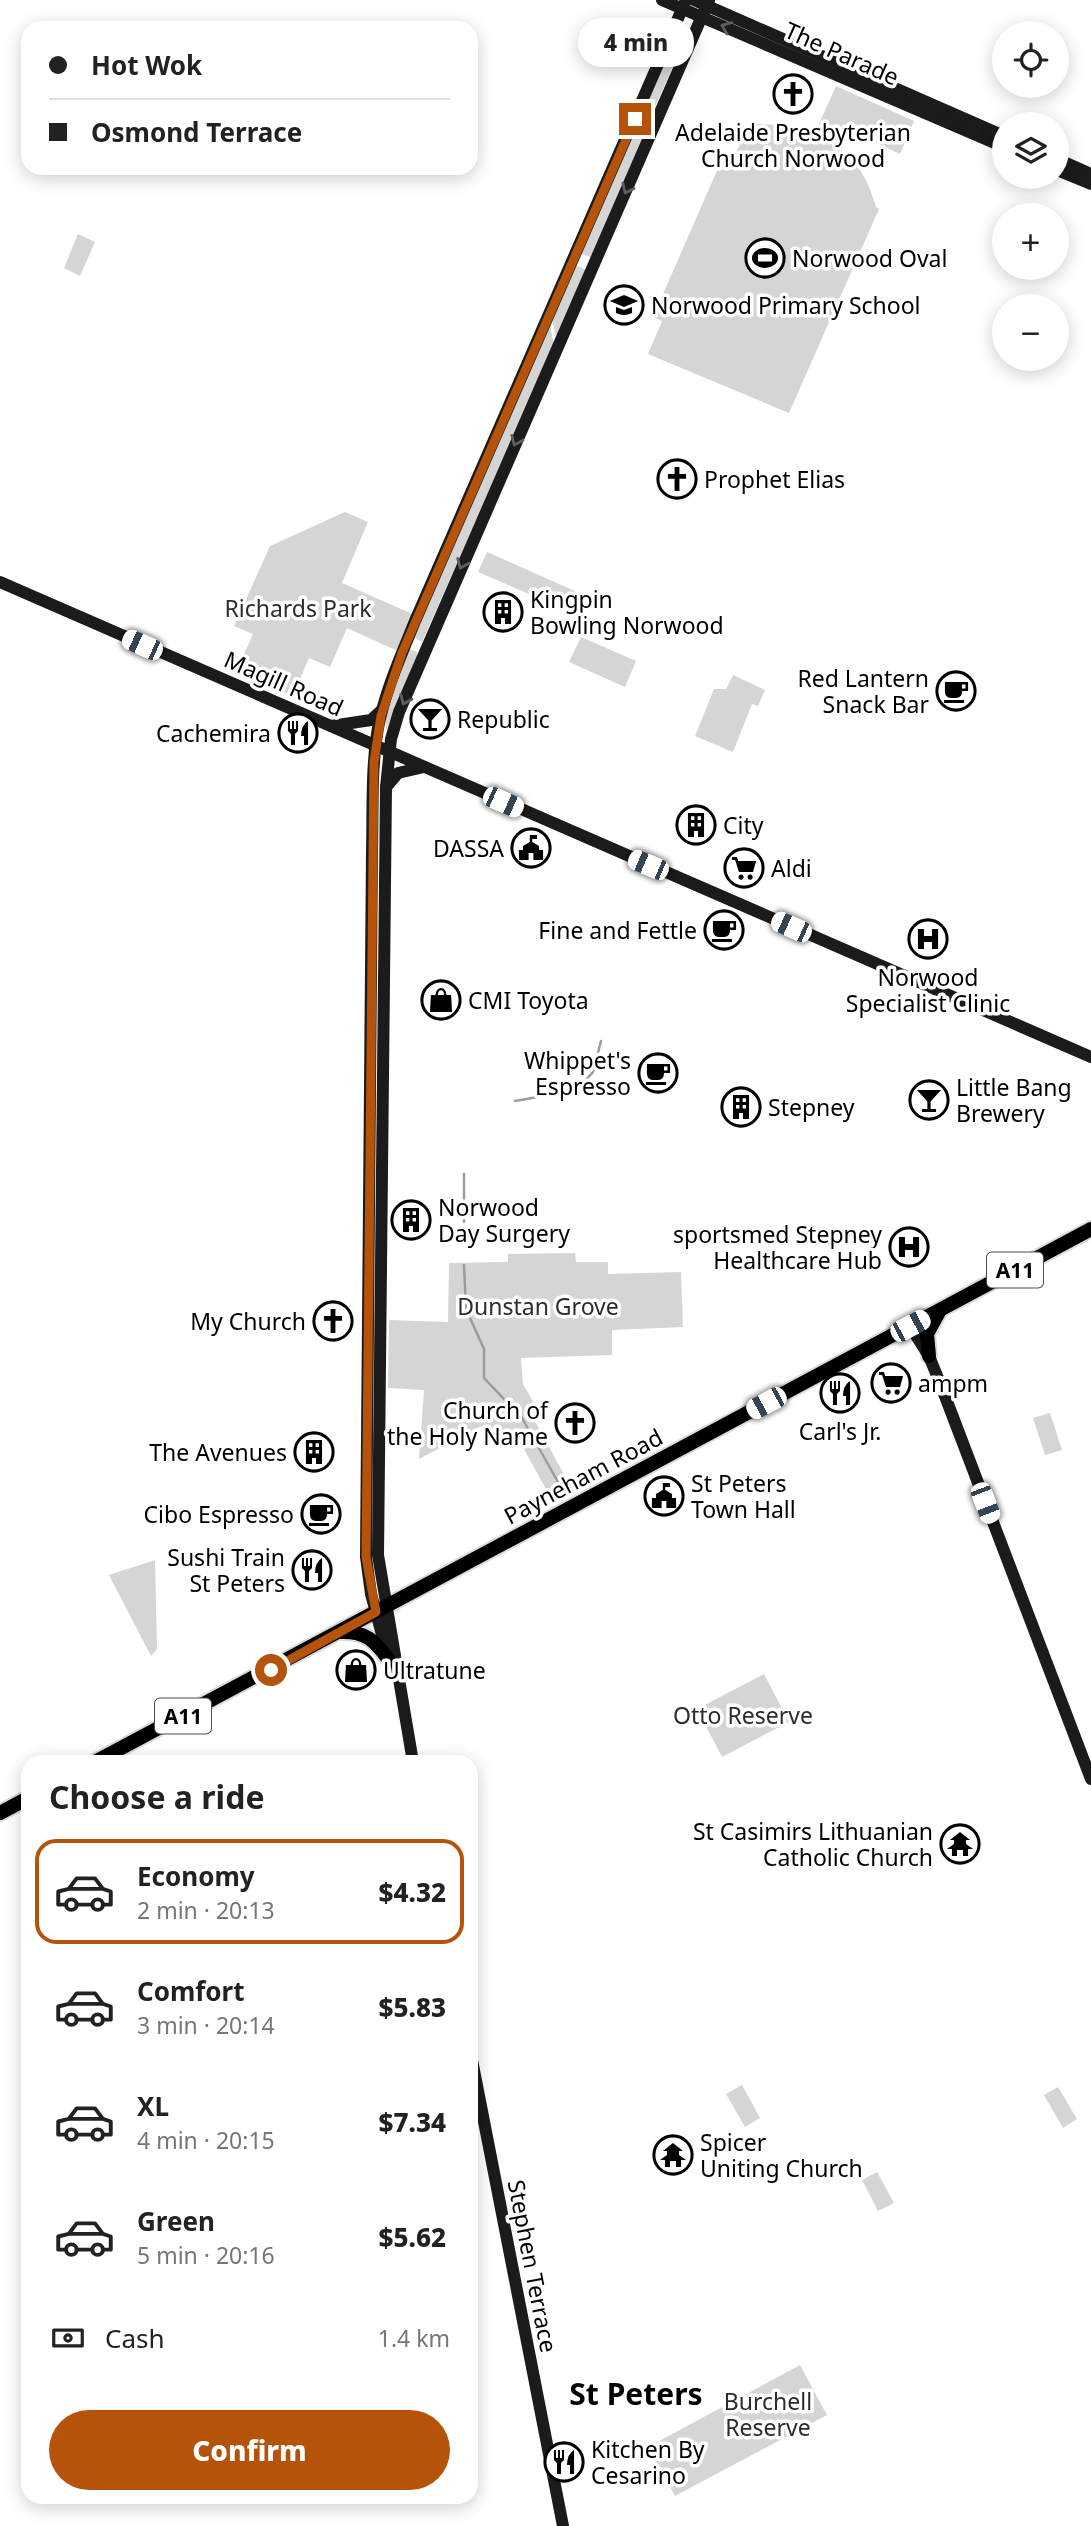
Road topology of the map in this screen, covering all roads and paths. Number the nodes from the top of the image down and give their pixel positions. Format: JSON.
{"nodes":[{"id":1,"x":662,"y":0,"type":"edge"},
{"id":2,"x":694,"y":0,"type":"edge"},
{"id":3,"x":684,"y":4,"type":"edge"},
{"id":4,"x":706,"y":7,"type":"edge"},
{"id":5,"x":818,"y":60,"type":"junction"},
{"id":6,"x":992,"y":131,"type":"edge"},
{"id":7,"x":992,"y":141,"type":"edge"},
{"id":8,"x":1069,"y":164,"type":"edge"},
{"id":9,"x":1091,"y":174,"type":"edge"},
{"id":10,"x":1069,"y":175,"type":"edge"},
{"id":11,"x":1091,"y":184,"type":"edge"},
{"id":12,"x":0,"y":582,"type":"edge"},
{"id":13,"x":407,"y":641,"type":"junction"},
{"id":14,"x":426,"y":650,"type":"junction"},
{"id":15,"x":383,"y":710,"type":"junction"},
{"id":16,"x":330,"y":726,"type":"junction"},
{"id":17,"x":376,"y":746,"type":"junction"},
{"id":18,"x":389,"y":752,"type":"junction"},
{"id":19,"x":424,"y":767,"type":"junction"},
{"id":20,"x":386,"y":787,"type":"junction"},
{"id":21,"x":377,"y":1044,"type":"junction"},
{"id":22,"x":1091,"y":1057,"type":"edge"},
{"id":23,"x":1091,"y":1229,"type":"edge"},
{"id":24,"x":940,"y":1311,"type":"junction"},
{"id":25,"x":910,"y":1326,"type":"junction"},
{"id":26,"x":929,"y":1356,"type":"junction"},
{"id":27,"x":382,"y":1609,"type":"junction"},
{"id":28,"x":340,"y":1632,"type":"junction"},
{"id":29,"x":389,"y":1660,"type":"junction"},
{"id":30,"x":400,"y":1687,"type":"junction"},
{"id":31,"x":108,"y":1755,"type":"edge"},
{"id":32,"x":412,"y":1755,"type":"edge"},
{"id":33,"x":1091,"y":1779,"type":"edge"},
{"id":34,"x":21,"y":1802,"type":"edge"},
{"id":35,"x":0,"y":1813,"type":"edge"},
{"id":36,"x":478,"y":2090,"type":"edge"},
{"id":37,"x":562,"y":2526,"type":"edge"}],
"edges":[{"from":1,"to":3,"type":"main road","name":"The Parade"},
{"from":2,"to":4,"type":"main road","name":"The Parade"},
{"from":3,"to":4,"type":"main road","name":"The Parade"},
{"from":3,"to":13,"type":"main road"},
{"from":4,"to":5,"type":"main road","name":"The Parade"},
{"from":4,"to":14,"type":"main road","one_way":true},
{"from":5,"to":6,"type":"main road","name":"The Parade"},
{"from":5,"to":7,"type":"main road","name":"The Parade"},
{"from":8,"to":9,"type":"main road"},
{"from":10,"to":11,"type":"main road"},
{"from":12,"to":16,"type":"main road","name":"Magill Road"},
{"from":13,"to":14,"type":"main road"},
{"from":13,"to":15,"type":"main road"},
{"from":14,"to":18,"type":"main road","one_way":true},
{"from":15,"to":16,"type":"main road"},
{"from":15,"to":17,"type":"main road"},
{"from":16,"to":17,"type":"main road","name":"Magill Road"},
{"from":17,"to":18,"type":"main road","name":"Magill Road"},
{"from":17,"to":21,"type":"main road"},
{"from":18,"to":19,"type":"main road","name":"Magill Road"},
{"from":18,"to":20,"type":"main road"},
{"from":19,"to":20,"type":"main road"},
{"from":19,"to":22,"type":"main road","name":"Magill Road"},
{"from":20,"to":21,"type":"main road"},
{"from":21,"to":27,"type":"main road"},
{"from":23,"to":24,"type":"main road","name":"Payneham Road","number":"A11"},
{"from":24,"to":25,"type":"main road","name":"Payneham Road","number":"A11"},
{"from":24,"to":26,"type":"main road"},
{"from":25,"to":26,"type":"main road"},
{"from":25,"to":27,"type":"main road","name":"Payneham Road","number":"A11"},
{"from":26,"to":33,"type":"main road"},
{"from":27,"to":28,"type":"main road","name":"Payneham Road","number":"A11"},
{"from":27,"to":29,"type":"main road"},
{"from":27,"to":30,"type":"main road"},
{"from":28,"to":29,"type":"main road"},
{"from":28,"to":31,"type":"main road","name":"Payneham Road","number":"A11"},
{"from":29,"to":30,"type":"main road"},
{"from":30,"to":32,"type":"main road"},
{"from":34,"to":35,"type":"main road"},
{"from":36,"to":37,"type":"main road","name":"Stephen Terrace"}]}
